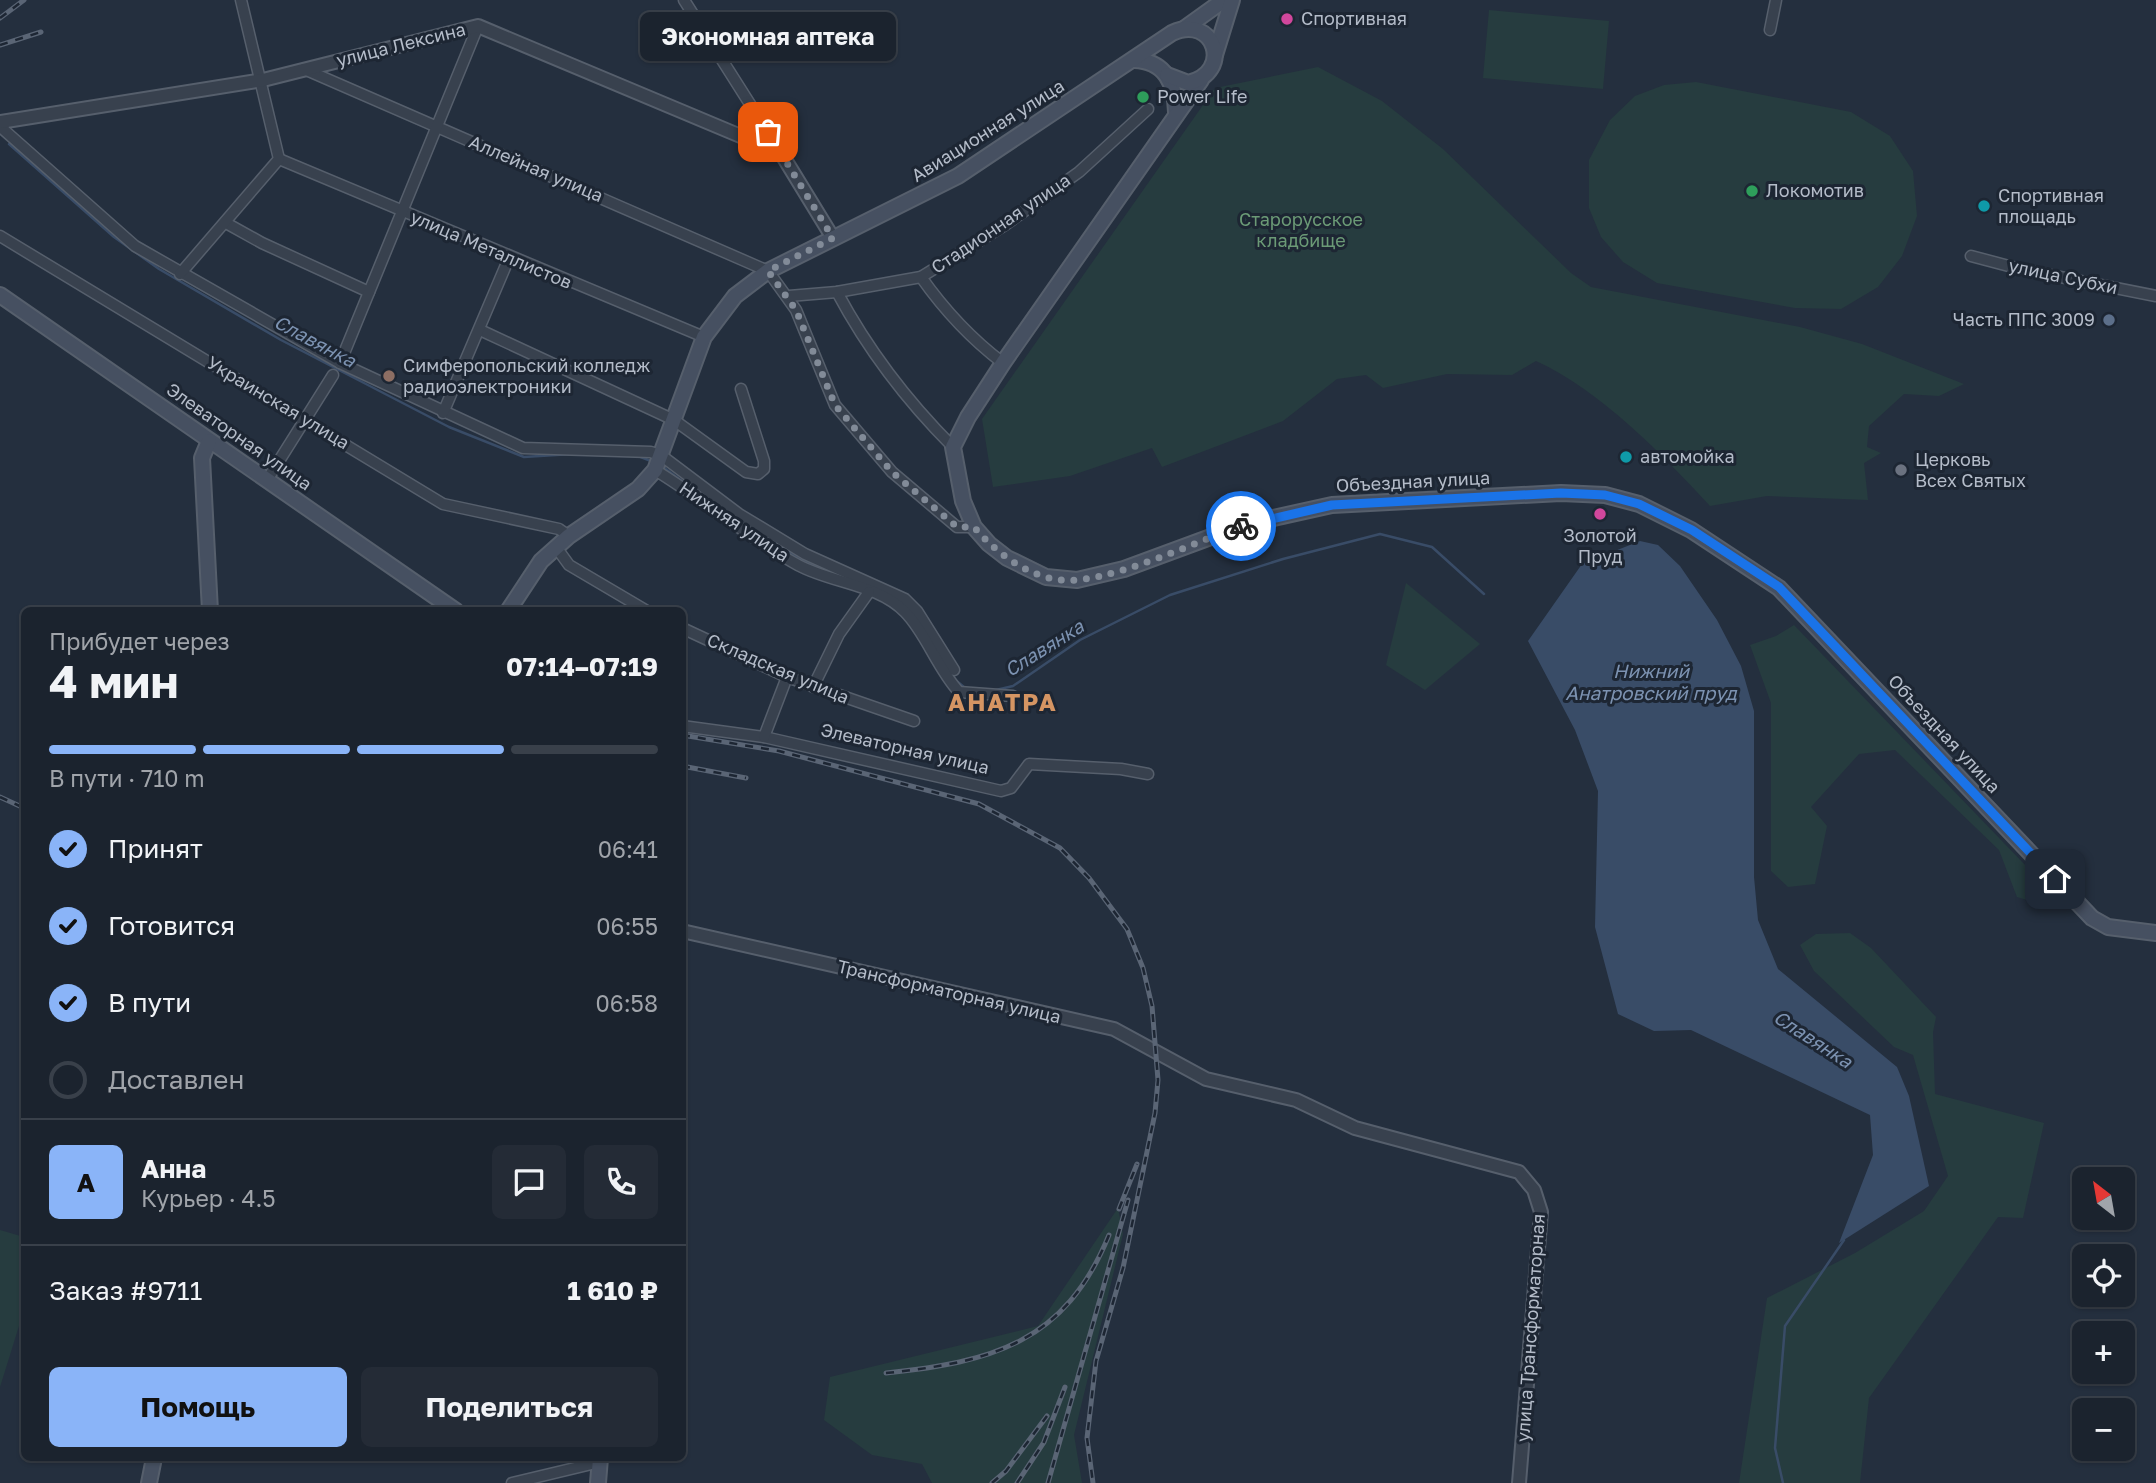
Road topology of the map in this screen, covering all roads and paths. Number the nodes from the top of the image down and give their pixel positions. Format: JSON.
{"nodes":[{"id":1,"x":241,"y":0,"type":"edge"},
{"id":2,"x":684,"y":0,"type":"edge"},
{"id":3,"x":1224,"y":0,"type":"edge"},
{"id":4,"x":1232,"y":0,"type":"edge"},
{"id":5,"x":1776,"y":0,"type":"edge"},
{"id":6,"x":478,"y":26,"type":"junction"},
{"id":7,"x":1185,"y":28,"type":"junction"},
{"id":8,"x":1770,"y":30,"type":"dead end"},
{"id":9,"x":1165,"y":39,"type":"junction"},
{"id":10,"x":1214,"y":57,"type":"junction"},
{"id":11,"x":1135,"y":60,"type":"junction"},
{"id":12,"x":304,"y":69,"type":"junction"},
{"id":13,"x":1164,"y":72,"type":"junction"},
{"id":14,"x":263,"y":80,"type":"junction"},
{"id":15,"x":1200,"y":80,"type":"junction"},
{"id":16,"x":1148,"y":108,"type":"dead end"},
{"id":17,"x":1176,"y":112,"type":"junction"},
{"id":18,"x":1,"y":122,"type":"edge"},
{"id":19,"x":438,"y":126,"type":"junction"},
{"id":20,"x":781,"y":153,"type":"junction"},
{"id":21,"x":279,"y":159,"type":"junction"},
{"id":22,"x":400,"y":212,"type":"junction"},
{"id":23,"x":226,"y":223,"type":"junction"},
{"id":24,"x":0,"y":236,"type":"edge"},
{"id":25,"x":833,"y":238,"type":"junction"},
{"id":26,"x":1971,"y":256,"type":"dead end"},
{"id":27,"x":509,"y":258,"type":"junction"},
{"id":28,"x":768,"y":271,"type":"junction"},
{"id":29,"x":180,"y":274,"type":"junction"},
{"id":30,"x":921,"y":277,"type":"junction"},
{"id":31,"x":369,"y":292,"type":"junction"},
{"id":32,"x":837,"y":292,"type":"junction"},
{"id":33,"x":0,"y":295,"type":"edge"},
{"id":34,"x":789,"y":296,"type":"junction"},
{"id":35,"x":2156,"y":296,"type":"edge"},
{"id":36,"x":480,"y":330,"type":"junction"},
{"id":37,"x":704,"y":337,"type":"junction"},
{"id":38,"x":340,"y":363,"type":"junction"},
{"id":39,"x":1003,"y":363,"type":"junction"},
{"id":40,"x":333,"y":374,"type":"dead end"},
{"id":41,"x":741,"y":389,"type":"dead end"},
{"id":42,"x":443,"y":413,"type":"junction"},
{"id":43,"x":304,"y":419,"type":"junction"},
{"id":44,"x":674,"y":420,"type":"junction"},
{"id":45,"x":209,"y":441,"type":"junction"},
{"id":46,"x":953,"y":447,"type":"junction"},
{"id":47,"x":662,"y":456,"type":"junction"},
{"id":48,"x":655,"y":470,"type":"junction"},
{"id":49,"x":267,"y":480,"type":"junction"},
{"id":50,"x":974,"y":527,"type":"junction"},
{"id":51,"x":569,"y":536,"type":"junction"},
{"id":52,"x":556,"y":547,"type":"junction"},
{"id":53,"x":869,"y":592,"type":"junction"},
{"id":54,"x":210,"y":607,"type":"edge"},
{"id":55,"x":450,"y":607,"type":"edge"},
{"id":56,"x":511,"y":607,"type":"edge"},
{"id":57,"x":631,"y":607,"type":"edge"},
{"id":58,"x":686,"y":630,"type":"edge"},
{"id":59,"x":954,"y":670,"type":"dead end"},
{"id":60,"x":787,"y":677,"type":"junction"},
{"id":61,"x":813,"y":687,"type":"junction"},
{"id":62,"x":1013,"y":696,"type":"dead end"},
{"id":63,"x":914,"y":721,"type":"dead end"},
{"id":64,"x":686,"y":727,"type":"edge"},
{"id":65,"x":764,"y":737,"type":"junction"},
{"id":66,"x":1148,"y":774,"type":"dead end"},
{"id":67,"x":686,"y":932,"type":"edge"},
{"id":68,"x":2156,"y":933,"type":"edge"},
{"id":69,"x":1206,"y":1079,"type":"joint"},
{"id":70,"x":153,"y":1461,"type":"edge"},
{"id":71,"x":596,"y":1461,"type":"edge"},
{"id":72,"x":600,"y":1461,"type":"edge"},
{"id":73,"x":149,"y":1483,"type":"edge"},
{"id":74,"x":512,"y":1483,"type":"edge"},
{"id":75,"x":598,"y":1483,"type":"edge"},
{"id":76,"x":1519,"y":1483,"type":"edge"}],
"edges":[{"from":1,"to":14,"type":"street"},
{"from":2,"to":20,"type":"street"},
{"from":3,"to":7,"type":"main road"},
{"from":4,"to":10,"type":"main road"},
{"from":5,"to":8,"type":"street"},
{"from":6,"to":12,"type":"street","name":"улица Лексина"},
{"from":6,"to":19,"type":"street"},
{"from":6,"to":20,"type":"street","name":"улица Лексина"},
{"from":7,"to":9,"type":"main road"},
{"from":7,"to":10,"type":"main road"},
{"from":9,"to":11,"type":"main road","name":"Авиационная улица"},
{"from":9,"to":13,"type":"main road"},
{"from":10,"to":15,"type":"main road"},
{"from":11,"to":13,"type":"main road"},
{"from":11,"to":25,"type":"main road","name":"Авиационная улица"},
{"from":12,"to":14,"type":"street","name":"улица Лексина"},
{"from":12,"to":19,"type":"street","name":"Аллейная улица"},
{"from":13,"to":15,"type":"main road"},
{"from":13,"to":17,"type":"main road"},
{"from":14,"to":18,"type":"street","name":"улица Лексина"},
{"from":14,"to":21,"type":"street"},
{"from":15,"to":17,"type":"main road"},
{"from":16,"to":30,"type":"street","name":"Стадионная улица"},
{"from":17,"to":39,"type":"main road"},
{"from":18,"to":29,"type":"street"},
{"from":19,"to":22,"type":"street"},
{"from":19,"to":28,"type":"street","name":"Аллейная улица"},
{"from":20,"to":25,"type":"street"},
{"from":21,"to":22,"type":"street","name":"улица Металлистов"},
{"from":21,"to":23,"type":"street"},
{"from":22,"to":27,"type":"street","name":"улица Металлистов"},
{"from":22,"to":31,"type":"street"},
{"from":23,"to":29,"type":"street"},
{"from":23,"to":31,"type":"street"},
{"from":24,"to":43,"type":"street","name":"Украинская улица"},
{"from":25,"to":28,"type":"main road","name":"Авиационная улица"},
{"from":26,"to":35,"type":"street","name":"улица Субхи"},
{"from":27,"to":36,"type":"street"},
{"from":27,"to":37,"type":"street","name":"улица Металлистов"},
{"from":28,"to":34,"type":"street"},
{"from":28,"to":37,"type":"main road","name":"Авиационная улица"},
{"from":29,"to":38,"type":"street"},
{"from":30,"to":32,"type":"street","name":"Стадионная улица"},
{"from":30,"to":39,"type":"street"},
{"from":31,"to":38,"type":"street"},
{"from":32,"to":34,"type":"street","name":"Стадионная улица"},
{"from":32,"to":46,"type":"street"},
{"from":33,"to":45,"type":"main road","name":"Элеваторная улица"},
{"from":34,"to":50,"type":"street"},
{"from":36,"to":42,"type":"street"},
{"from":36,"to":44,"type":"street"},
{"from":37,"to":44,"type":"main road","name":"Авиационная улица"},
{"from":38,"to":42,"type":"street"},
{"from":39,"to":46,"type":"main road"},
{"from":40,"to":43,"type":"street"},
{"from":41,"to":44,"type":"street"},
{"from":42,"to":47,"type":"street"},
{"from":43,"to":49,"type":"street"},
{"from":43,"to":51,"type":"street","name":"Украинская улица"},
{"from":44,"to":47,"type":"main road","name":"Авиационная улица"},
{"from":45,"to":49,"type":"main road","name":"Элеваторная улица"},
{"from":45,"to":54,"type":"main road"},
{"from":46,"to":50,"type":"main road","name":"Объездная улица"},
{"from":47,"to":48,"type":"main road","name":"Авиационная улица"},
{"from":47,"to":59,"type":"street","name":"Нижняя улица"},
{"from":48,"to":51,"type":"main road","name":"Авиационная улица"},
{"from":48,"to":53,"type":"street","name":"Нижняя улица"},
{"from":49,"to":55,"type":"main road","name":"Элеваторная улица"},
{"from":50,"to":68,"type":"main road","name":"Объездная улица"},
{"from":51,"to":52,"type":"main road","name":"Авиационная улица"},
{"from":52,"to":56,"type":"main road","name":"Авиационная улица"},
{"from":52,"to":57,"type":"street"},
{"from":53,"to":61,"type":"street"},
{"from":53,"to":62,"type":"street","name":"Нижняя улица"},
{"from":58,"to":60,"type":"street","name":"Складская улица"},
{"from":60,"to":61,"type":"street","name":"Складская улица"},
{"from":60,"to":65,"type":"street"},
{"from":61,"to":63,"type":"street","name":"Складская улица"},
{"from":64,"to":65,"type":"street","name":"Элеваторная улица"},
{"from":65,"to":66,"type":"street","name":"Элеваторная улица"},
{"from":67,"to":69,"type":"street","name":"Трансформаторная улица"},
{"from":69,"to":76,"type":"street","name":"улица Трансформаторная"},
{"from":70,"to":73,"type":"main road"},
{"from":71,"to":74,"type":"street"},
{"from":72,"to":75,"type":"main road"}]}
